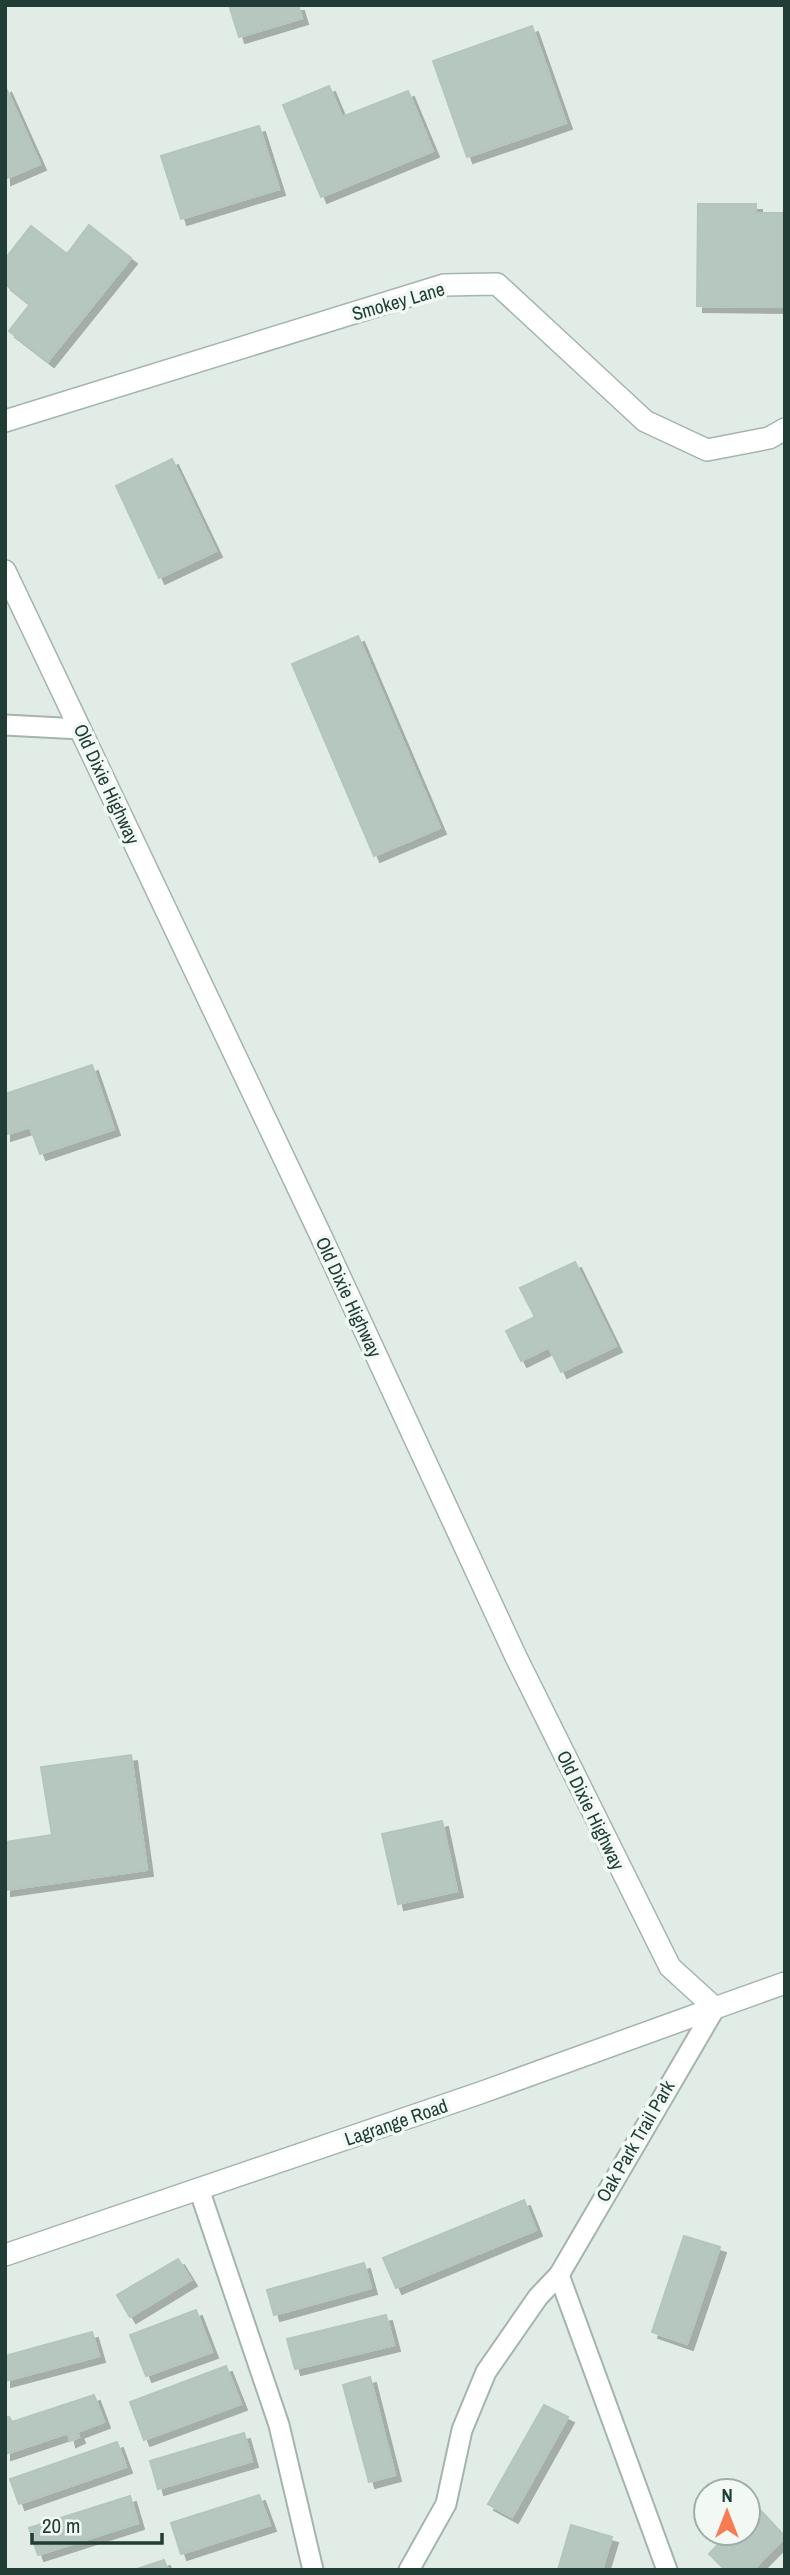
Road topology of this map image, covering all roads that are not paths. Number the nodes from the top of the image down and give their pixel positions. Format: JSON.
{"nodes":[{"id":1,"x":5,"y":421,"type":"edge"},
{"id":2,"x":785,"y":429,"type":"edge"},
{"id":3,"x":5,"y":570,"type":"edge"},
{"id":4,"x":5,"y":725,"type":"edge"},
{"id":5,"x":80,"y":729,"type":"junction"},
{"id":6,"x":785,"y":1983,"type":"edge"},
{"id":7,"x":715,"y":2008,"type":"junction"},
{"id":8,"x":199,"y":2189,"type":"junction"},
{"id":9,"x":5,"y":2255,"type":"edge"},
{"id":10,"x":559,"y":2275,"type":"junction"},
{"id":11,"x":313,"y":2570,"type":"edge"},
{"id":12,"x":409,"y":2570,"type":"edge"},
{"id":13,"x":667,"y":2570,"type":"edge"}],
"edges":[{"from":1,"to":2,"type":"street","name":"Smokey Lane"},
{"from":3,"to":5,"type":"street","name":"Old Dixie Highway"},
{"from":4,"to":5,"type":"lane"},
{"from":5,"to":7,"type":"street","name":"Old Dixie Highway"},
{"from":6,"to":7,"type":"street","name":"Lagrange Road"},
{"from":7,"to":8,"type":"street","name":"Lagrange Road"},
{"from":7,"to":10,"type":"lane","name":"Oak Park Trail Park"},
{"from":8,"to":9,"type":"street","name":"Lagrange Road"},
{"from":8,"to":11,"type":"lane"},
{"from":10,"to":12,"type":"lane","name":"Oak Park Trail Park"},
{"from":10,"to":13,"type":"lane"}]}
